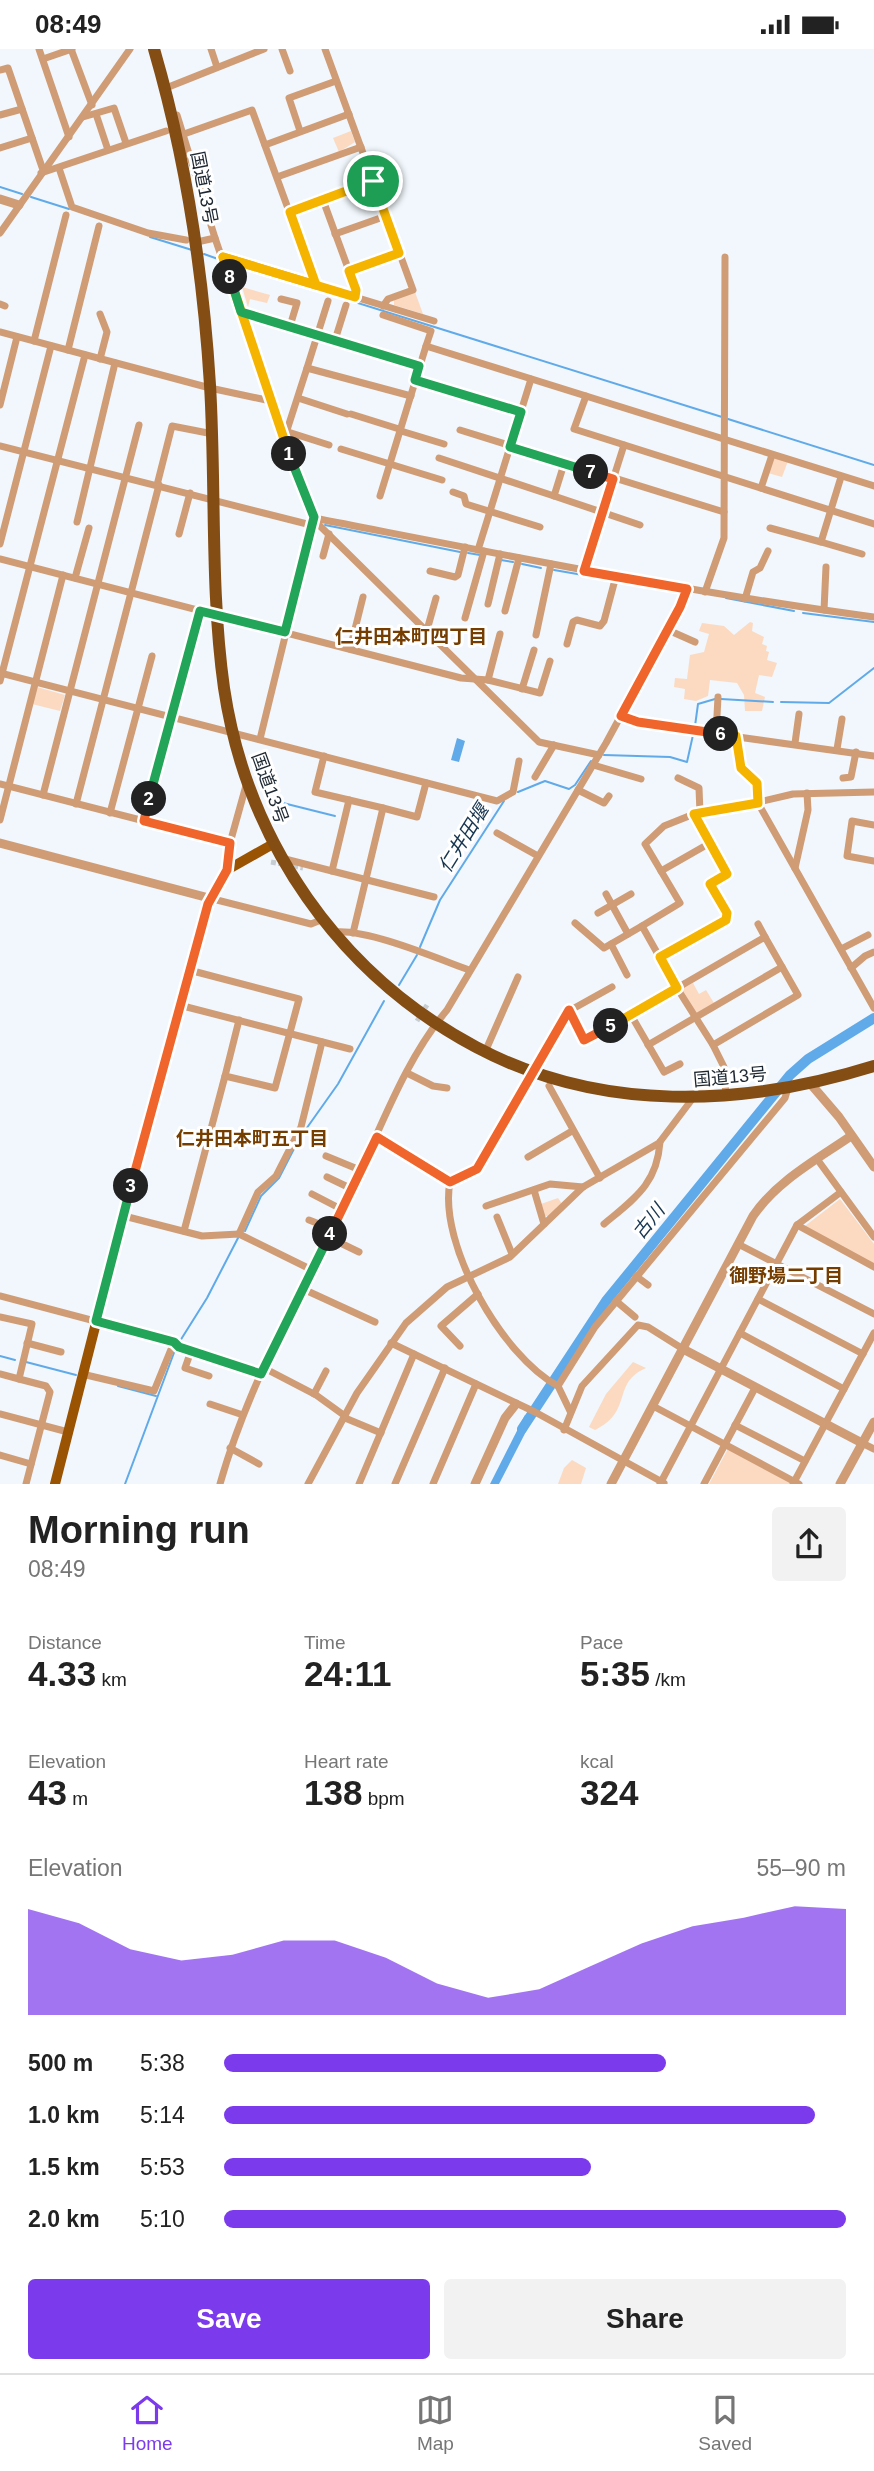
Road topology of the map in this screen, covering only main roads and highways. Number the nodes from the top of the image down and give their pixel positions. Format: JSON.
{"nodes":[{"id":1,"x":154,"y":49,"type":"edge"},
{"id":2,"x":273,"y":844,"type":"junction"},
{"id":3,"x":874,"y":1066,"type":"edge"},
{"id":4,"x":55,"y":1484,"type":"edge"}],
"edges":[{"from":1,"to":2,"type":"highway","name":"国道13号"},
{"from":2,"to":3,"type":"highway","name":"国道13号"},
{"from":2,"to":4,"type":"main road"}]}
